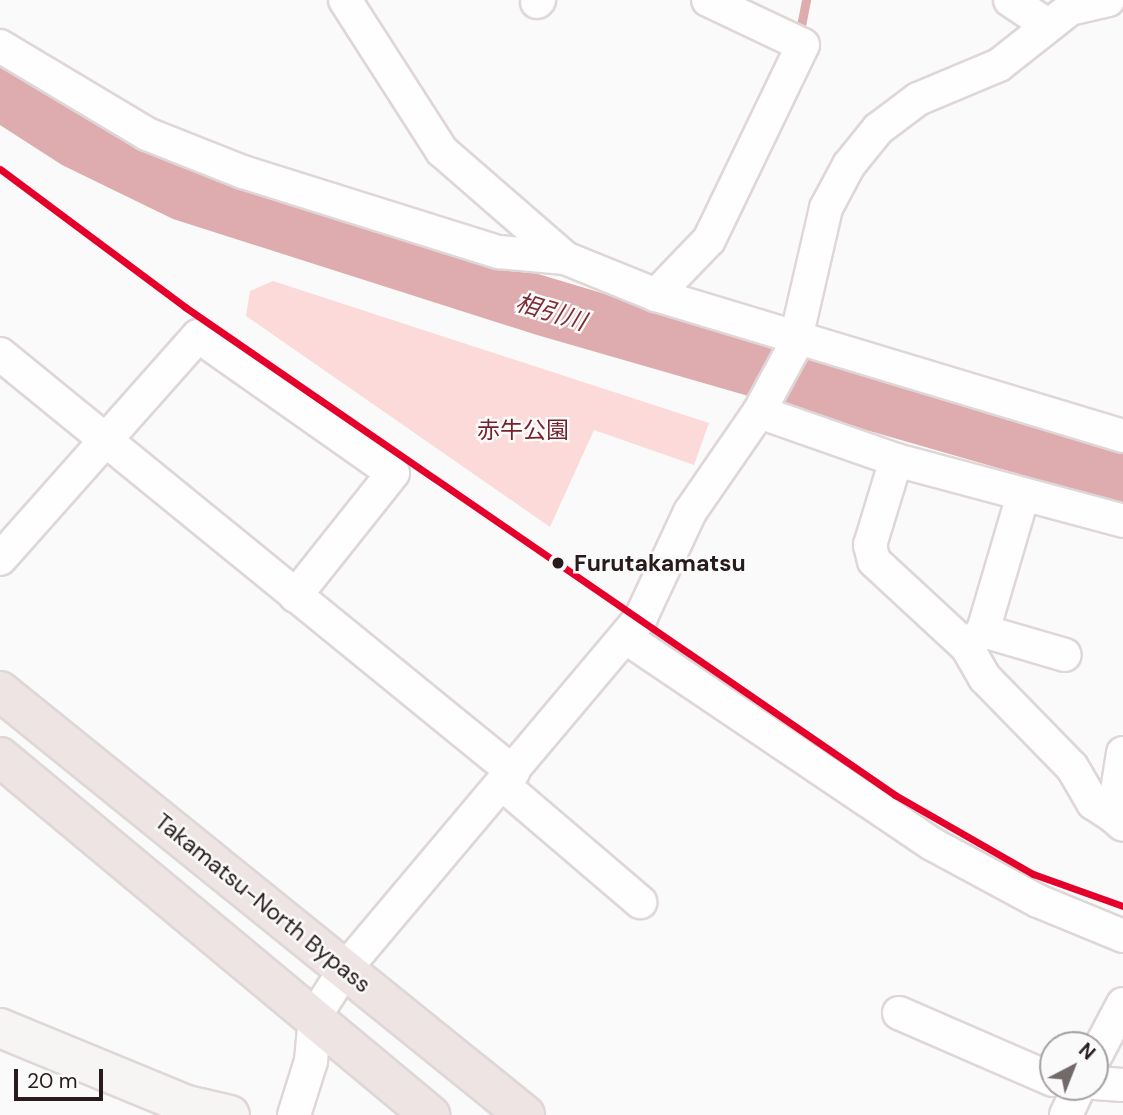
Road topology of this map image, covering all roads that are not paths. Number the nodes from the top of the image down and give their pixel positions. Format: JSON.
{"nodes":[{"id":1,"x":345,"y":0,"type":"edge"},
{"id":2,"x":708,"y":0,"type":"edge"},
{"id":3,"x":1010,"y":0,"type":"edge"},
{"id":4,"x":1108,"y":0,"type":"edge"},
{"id":5,"x":1063,"y":11,"type":"edge"},
{"id":6,"x":0,"y":46,"type":"edge"},
{"id":7,"x":565,"y":258,"type":"junction"},
{"id":8,"x":656,"y":295,"type":"junction"},
{"id":9,"x":795,"y":340,"type":"junction"},
{"id":10,"x":0,"y":354,"type":"edge"},
{"id":11,"x":762,"y":406,"type":"junction"},
{"id":12,"x":1123,"y":436,"type":"edge"},
{"id":13,"x":108,"y":442,"type":"junction"},
{"id":14,"x":896,"y":460,"type":"junction"},
{"id":15,"x":1023,"y":495,"type":"junction"},
{"id":16,"x":1123,"y":521,"type":"edge"},
{"id":17,"x":0,"y":559,"type":"edge"},
{"id":18,"x":295,"y":596,"type":"junction"},
{"id":19,"x":628,"y":639,"type":"junction"},
{"id":20,"x":975,"y":639,"type":"junction"},
{"id":21,"x":1065,"y":655,"type":"dead end"},
{"id":22,"x":0,"y":691,"type":"edge"},
{"id":23,"x":1123,"y":754,"type":"edge"},
{"id":24,"x":0,"y":757,"type":"edge"},
{"id":25,"x":508,"y":778,"type":"junction"},
{"id":26,"x":1118,"y":821,"type":"edge"},
{"id":27,"x":640,"y":902,"type":"dead end"},
{"id":28,"x":1123,"y":936,"type":"edge"},
{"id":29,"x":345,"y":969,"type":"junction"},
{"id":30,"x":1123,"y":1004,"type":"edge"},
{"id":31,"x":899,"y":1013,"type":"dead end"},
{"id":32,"x":315,"y":1016,"type":"junction"},
{"id":33,"x":0,"y":1028,"type":"edge"},
{"id":34,"x":1108,"y":1031,"type":"edge"},
{"id":35,"x":1039,"y":1074,"type":"edge"},
{"id":36,"x":185,"y":1110,"type":"edge"},
{"id":37,"x":230,"y":1115,"type":"edge"},
{"id":38,"x":295,"y":1115,"type":"edge"},
{"id":39,"x":430,"y":1115,"type":"edge"},
{"id":40,"x":525,"y":1115,"type":"edge"}],
"edges":[{"from":1,"to":7,"type":"street"},
{"from":2,"to":8,"type":"street"},
{"from":3,"to":5,"type":"street"},
{"from":4,"to":5,"type":"street"},
{"from":5,"to":9,"type":"street"},
{"from":6,"to":7,"type":"street"},
{"from":7,"to":8,"type":"street"},
{"from":8,"to":9,"type":"street"},
{"from":9,"to":11,"type":"street"},
{"from":9,"to":12,"type":"street"},
{"from":10,"to":13,"type":"street"},
{"from":11,"to":14,"type":"street"},
{"from":11,"to":19,"type":"street"},
{"from":13,"to":17,"type":"street"},
{"from":13,"to":18,"type":"street"},
{"from":13,"to":18,"type":"street"},
{"from":14,"to":15,"type":"street"},
{"from":14,"to":20,"type":"street"},
{"from":15,"to":16,"type":"street"},
{"from":15,"to":20,"type":"street"},
{"from":18,"to":25,"type":"street"},
{"from":19,"to":25,"type":"street"},
{"from":19,"to":28,"type":"street"},
{"from":20,"to":21,"type":"street"},
{"from":20,"to":26,"type":"street"},
{"from":22,"to":29,"type":"highway","name":"Takamatsu-North Bypass"},
{"from":23,"to":26,"type":"street"},
{"from":24,"to":32,"type":"highway"},
{"from":25,"to":27,"type":"street"},
{"from":25,"to":29,"type":"street"},
{"from":29,"to":32,"type":"street"},
{"from":29,"to":40,"type":"highway","name":"Takamatsu-North Bypass"},
{"from":30,"to":34,"type":"street"},
{"from":31,"to":35,"type":"street"},
{"from":32,"to":38,"type":"street"},
{"from":32,"to":39,"type":"highway"},
{"from":33,"to":36,"type":"main road"},
{"from":36,"to":37,"type":"main road"}]}
